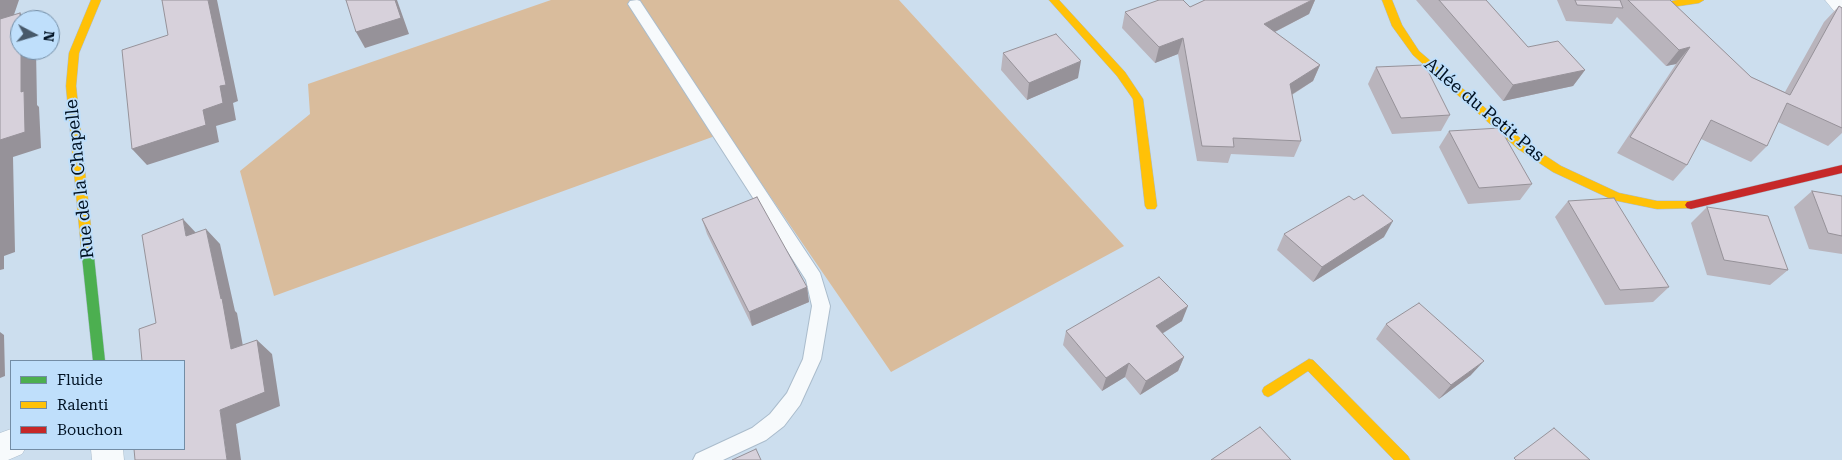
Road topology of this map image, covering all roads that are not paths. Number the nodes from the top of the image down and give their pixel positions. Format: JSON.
{"nodes":[{"id":1,"x":96,"y":0,"type":"edge"},
{"id":2,"x":1054,"y":0,"type":"edge"},
{"id":3,"x":1387,"y":0,"type":"edge"},
{"id":4,"x":1638,"y":0,"type":"edge"},
{"id":5,"x":1698,"y":0,"type":"edge"},
{"id":6,"x":1836,"y":0,"type":"edge"},
{"id":7,"x":635,"y":4,"type":"dead end"},
{"id":8,"x":1842,"y":6,"type":"edge"},
{"id":9,"x":1842,"y":170,"type":"edge"},
{"id":10,"x":1151,"y":206,"type":"dead end"},
{"id":11,"x":99,"y":360,"type":"edge"},
{"id":12,"x":1268,"y":391,"type":"dead end"},
{"id":13,"x":703,"y":460,"type":"edge"},
{"id":14,"x":1402,"y":460,"type":"edge"}],
"edges":[{"from":1,"to":11,"type":"street","name":"Rue de la Chapelle"},
{"from":2,"to":10,"type":"street"},
{"from":3,"to":9,"type":"street","name":"Allée du Petit Pas"},
{"from":4,"to":5,"type":"street"},
{"from":6,"to":8,"type":"street"},
{"from":7,"to":13,"type":"lane"},
{"from":12,"to":14,"type":"street"}]}
